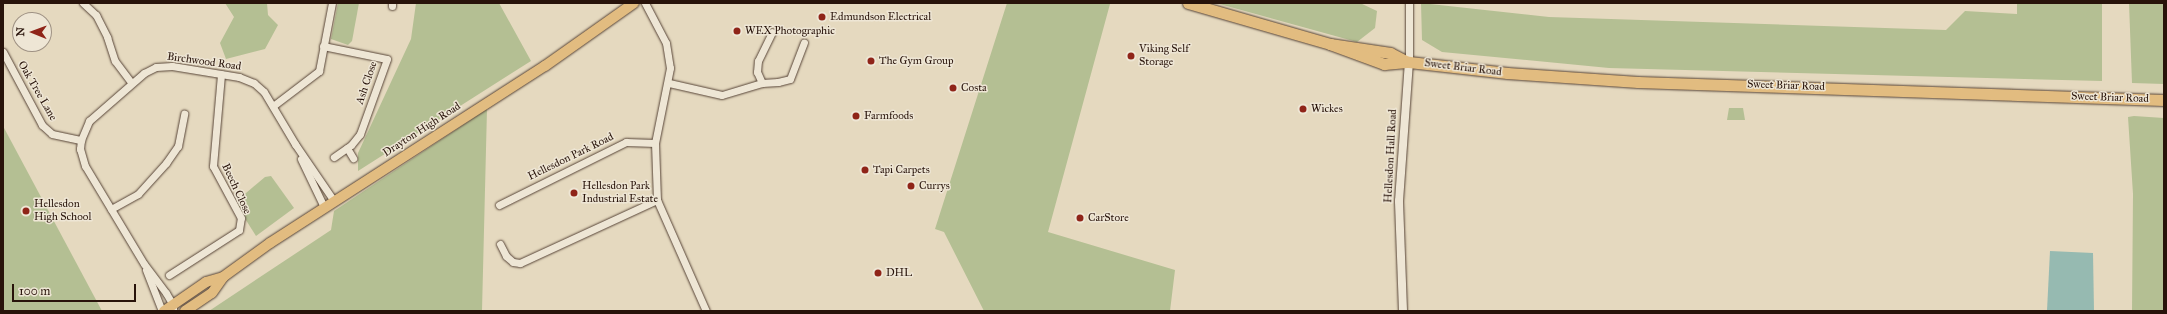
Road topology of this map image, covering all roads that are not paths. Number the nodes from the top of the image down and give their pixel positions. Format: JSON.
{"nodes":[{"id":1,"x":82,"y":3,"type":"edge"},
{"id":2,"x":332,"y":3,"type":"edge"},
{"id":3,"x":634,"y":3,"type":"edge"},
{"id":4,"x":645,"y":3,"type":"edge"},
{"id":5,"x":1188,"y":3,"type":"edge"},
{"id":6,"x":1409,"y":3,"type":"edge"},
{"id":7,"x":772,"y":32,"type":"dead end"},
{"id":8,"x":804,"y":42,"type":"dead end"},
{"id":9,"x":323,"y":46,"type":"junction"},
{"id":10,"x":3,"y":52,"type":"edge"},
{"id":11,"x":1409,"y":62,"type":"junction"},
{"id":12,"x":221,"y":74,"type":"junction"},
{"id":13,"x":131,"y":82,"type":"junction"},
{"id":14,"x":669,"y":83,"type":"junction"},
{"id":15,"x":762,"y":83,"type":"junction"},
{"id":16,"x":2164,"y":100,"type":"edge"},
{"id":17,"x":273,"y":106,"type":"junction"},
{"id":18,"x":184,"y":114,"type":"dead end"},
{"id":19,"x":81,"y":140,"type":"junction"},
{"id":20,"x":655,"y":143,"type":"junction"},
{"id":21,"x":295,"y":144,"type":"junction"},
{"id":22,"x":347,"y":148,"type":"junction"},
{"id":23,"x":334,"y":157,"type":"dead end"},
{"id":24,"x":353,"y":158,"type":"dead end"},
{"id":25,"x":657,"y":200,"type":"junction"},
{"id":26,"x":334,"y":201,"type":"junction"},
{"id":27,"x":499,"y":205,"type":"dead end"},
{"id":28,"x":324,"y":207,"type":"junction"},
{"id":29,"x":111,"y":209,"type":"junction"},
{"id":30,"x":500,"y":244,"type":"dead end"},
{"id":31,"x":144,"y":264,"type":"junction"},
{"id":32,"x":169,"y":275,"type":"dead end"},
{"id":33,"x":223,"y":277,"type":"junction"},
{"id":34,"x":173,"y":308,"type":"edge"},
{"id":35,"x":163,"y":311,"type":"edge"},
{"id":36,"x":185,"y":311,"type":"edge"},
{"id":37,"x":706,"y":311,"type":"edge"},
{"id":38,"x":1403,"y":311,"type":"edge"}],
"edges":[{"from":1,"to":13,"type":"street"},
{"from":2,"to":9,"type":"street"},
{"from":3,"to":26,"type":"main road","name":"Drayton High Road"},
{"from":4,"to":14,"type":"street"},
{"from":5,"to":11,"type":"highway","name":"Sweet Briar Road"},
{"from":6,"to":11,"type":"street","name":"Hellesdon Hall Road"},
{"from":7,"to":15,"type":"street"},
{"from":8,"to":15,"type":"street"},
{"from":9,"to":17,"type":"street"},
{"from":9,"to":22,"type":"street","name":"Ash Close"},
{"from":10,"to":19,"type":"street","name":"Oak Tree Lane"},
{"from":11,"to":16,"type":"highway","name":"Sweet Briar Road"},
{"from":11,"to":38,"type":"street","name":"Hellesdon Hall Road"},
{"from":12,"to":13,"type":"street","name":"Birchwood Road"},
{"from":12,"to":17,"type":"street","name":"Birchwood Road"},
{"from":12,"to":32,"type":"street","name":"Beech Close"},
{"from":13,"to":19,"type":"street","name":"Birchwood Road"},
{"from":14,"to":15,"type":"street"},
{"from":14,"to":20,"type":"street"},
{"from":17,"to":21,"type":"street","name":"Birchwood Road"},
{"from":18,"to":29,"type":"street"},
{"from":19,"to":29,"type":"street"},
{"from":20,"to":25,"type":"street"},
{"from":20,"to":27,"type":"street","name":"Hellesdon Park Road"},
{"from":21,"to":26,"type":"street","name":"Birchwood Road"},
{"from":21,"to":28,"type":"street","name":"Birchwood Road"},
{"from":22,"to":23,"type":"street","name":"Ash Close"},
{"from":22,"to":24,"type":"street"},
{"from":25,"to":30,"type":"street"},
{"from":25,"to":37,"type":"street"},
{"from":26,"to":28,"type":"main road","name":"Drayton High Road"},
{"from":28,"to":33,"type":"main road","name":"Drayton High Road"},
{"from":29,"to":31,"type":"street"},
{"from":31,"to":34,"type":"street"},
{"from":31,"to":35,"type":"street"},
{"from":33,"to":34,"type":"main road","name":"Drayton High Road"},
{"from":33,"to":36,"type":"main road","name":"Drayton High Road"},
{"from":34,"to":35,"type":"main road","name":"Drayton High Road"}]}
